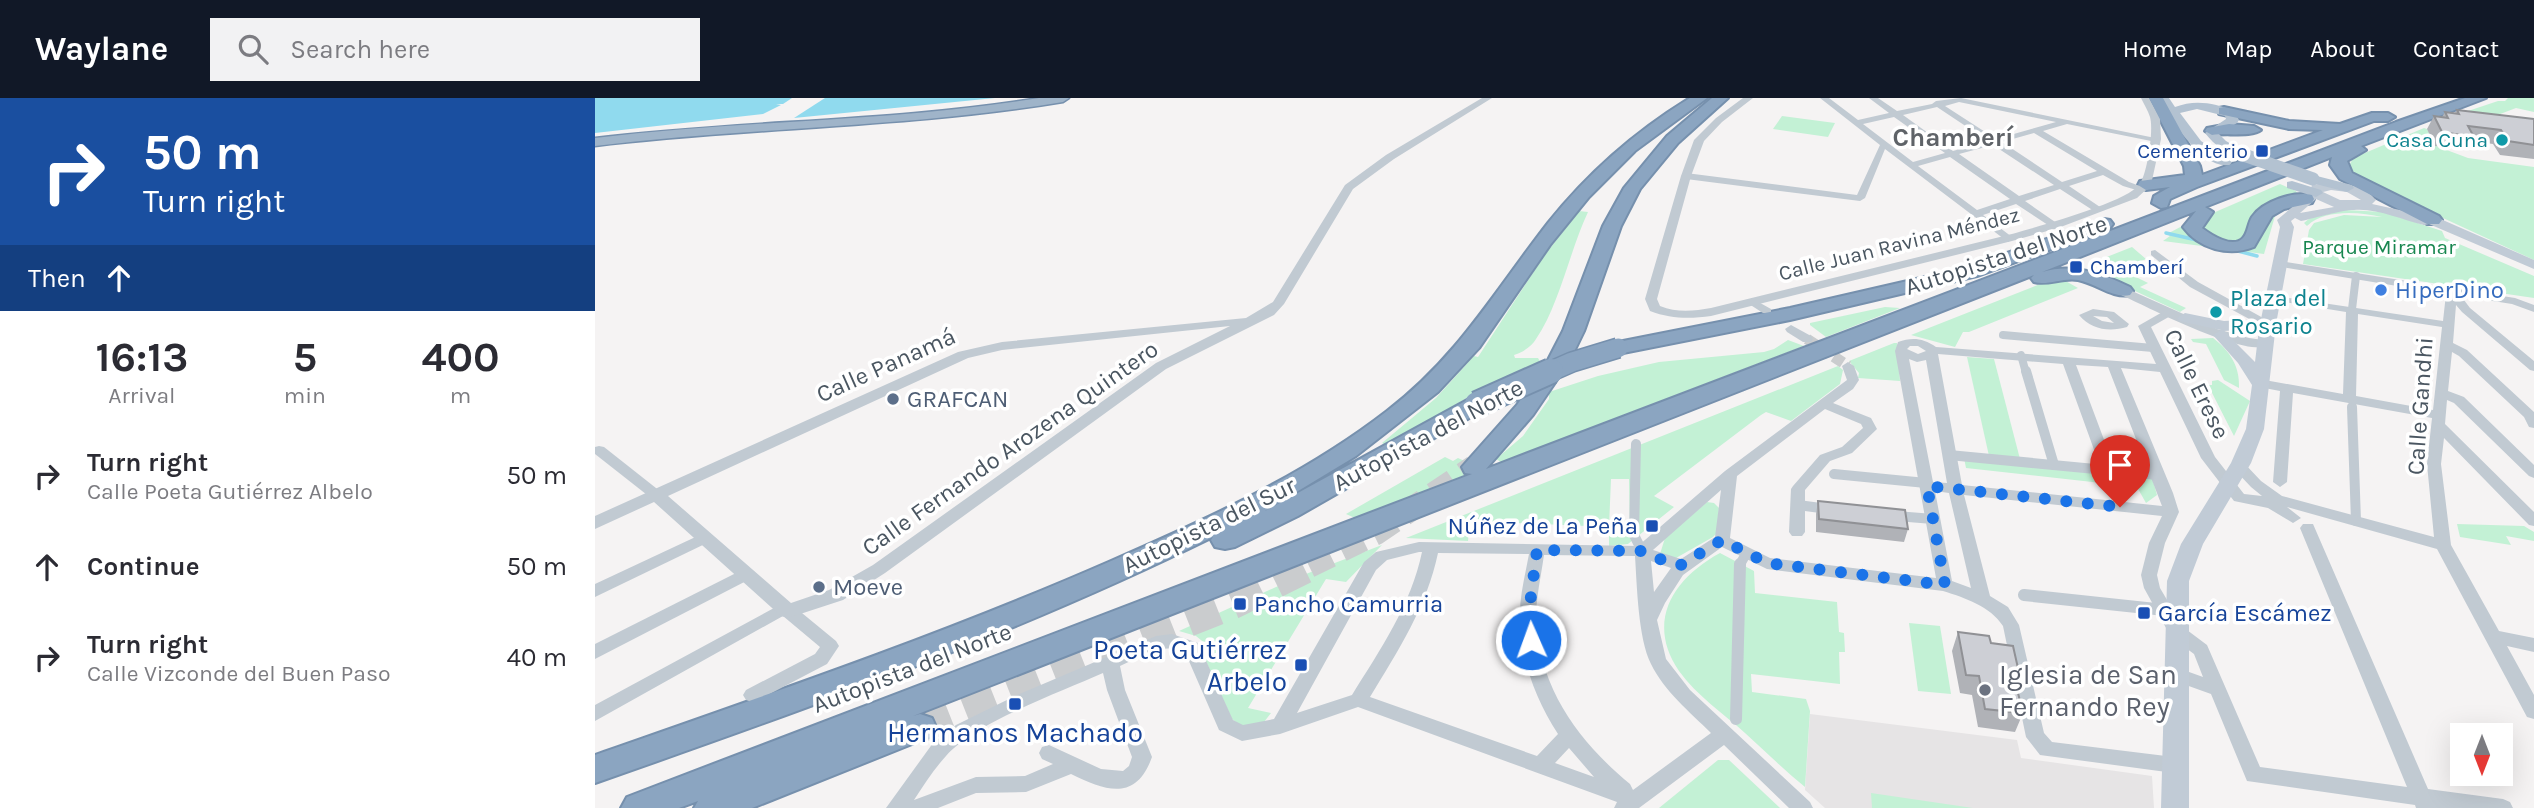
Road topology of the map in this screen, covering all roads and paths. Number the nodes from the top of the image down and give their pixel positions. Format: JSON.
{"nodes":[{"id":1,"x":1041,"y":98,"type":"edge"},
{"id":2,"x":1063,"y":98,"type":"edge"},
{"id":3,"x":1488,"y":98,"type":"edge"},
{"id":4,"x":1700,"y":98,"type":"edge"},
{"id":5,"x":1721,"y":98,"type":"edge"},
{"id":6,"x":1749,"y":98,"type":"edge"},
{"id":7,"x":1824,"y":98,"type":"edge"},
{"id":8,"x":1873,"y":98,"type":"edge"},
{"id":9,"x":1929,"y":98,"type":"edge"},
{"id":10,"x":2145,"y":98,"type":"edge"},
{"id":11,"x":2156,"y":98,"type":"edge"},
{"id":12,"x":2163,"y":98,"type":"edge"},
{"id":13,"x":2170,"y":98,"type":"edge"},
{"id":14,"x":2191,"y":98,"type":"edge"},
{"id":15,"x":2443,"y":98,"type":"edge"},
{"id":16,"x":2479,"y":98,"type":"edge"},
{"id":17,"x":1959,"y":100,"type":"edge"},
{"id":18,"x":1938,"y":104,"type":"junction"},
{"id":19,"x":1896,"y":114,"type":"junction"},
{"id":20,"x":2202,"y":118,"type":"junction"},
{"id":21,"x":2394,"y":121,"type":"junction"},
{"id":22,"x":2067,"y":122,"type":"junction"},
{"id":23,"x":1857,"y":123,"type":"junction"},
{"id":24,"x":2355,"y":123,"type":"junction"},
{"id":25,"x":696,"y":128,"type":"junction"},
{"id":26,"x":2035,"y":130,"type":"junction"},
{"id":27,"x":2156,"y":139,"type":"junction"},
{"id":28,"x":595,"y":140,"type":"edge"},
{"id":29,"x":1995,"y":142,"type":"junction"},
{"id":30,"x":1885,"y":145,"type":"junction"},
{"id":31,"x":2284,"y":151,"type":"junction"},
{"id":32,"x":1952,"y":154,"type":"junction"},
{"id":33,"x":1901,"y":158,"type":"junction"},
{"id":34,"x":1875,"y":160,"type":"junction"},
{"id":35,"x":1911,"y":165,"type":"junction"},
{"id":36,"x":2105,"y":171,"type":"junction"},
{"id":37,"x":2277,"y":174,"type":"junction"},
{"id":38,"x":1686,"y":176,"type":"junction"},
{"id":39,"x":2198,"y":181,"type":"junction"},
{"id":40,"x":2150,"y":182,"type":"junction"},
{"id":41,"x":2061,"y":186,"type":"junction"},
{"id":42,"x":2312,"y":190,"type":"junction"},
{"id":43,"x":2353,"y":198,"type":"junction"},
{"id":44,"x":2017,"y":200,"type":"junction"},
{"id":45,"x":2097,"y":209,"type":"junction"},
{"id":46,"x":2204,"y":212,"type":"junction"},
{"id":47,"x":2157,"y":213,"type":"junction"},
{"id":48,"x":1975,"y":214,"type":"junction"},
{"id":49,"x":2403,"y":214,"type":"junction"},
{"id":50,"x":2301,"y":217,"type":"junction"},
{"id":51,"x":2433,"y":220,"type":"junction"},
{"id":52,"x":2055,"y":226,"type":"junction"},
{"id":53,"x":2287,"y":228,"type":"junction"},
{"id":54,"x":2008,"y":239,"type":"junction"},
{"id":55,"x":2128,"y":242,"type":"junction"},
{"id":56,"x":2155,"y":253,"type":"dead end"},
{"id":57,"x":2280,"y":264,"type":"junction"},
{"id":58,"x":2534,"y":268,"type":"edge"},
{"id":59,"x":2356,"y":276,"type":"junction"},
{"id":60,"x":2123,"y":291,"type":"junction"},
{"id":61,"x":2452,"y":291,"type":"junction"},
{"id":62,"x":2273,"y":297,"type":"junction"},
{"id":63,"x":1753,"y":302,"type":"junction"},
{"id":64,"x":2352,"y":309,"type":"junction"},
{"id":65,"x":2534,"y":309,"type":"edge"},
{"id":66,"x":2466,"y":310,"type":"junction"},
{"id":67,"x":1767,"y":311,"type":"dead end"},
{"id":68,"x":2169,"y":312,"type":"junction"},
{"id":69,"x":2450,"y":316,"type":"junction"},
{"id":70,"x":1258,"y":318,"type":"junction"},
{"id":71,"x":2185,"y":318,"type":"junction"},
{"id":72,"x":2481,"y":323,"type":"junction"},
{"id":73,"x":2268,"y":324,"type":"junction"},
{"id":74,"x":1196,"y":327,"type":"junction"},
{"id":75,"x":1791,"y":330,"type":"dead end"},
{"id":76,"x":2003,"y":335,"type":"dead end"},
{"id":77,"x":2221,"y":335,"type":"junction"},
{"id":78,"x":1807,"y":339,"type":"tunnel mouth"},
{"id":79,"x":1209,"y":342,"type":"junction"},
{"id":80,"x":2265,"y":344,"type":"junction"},
{"id":81,"x":2447,"y":345,"type":"junction"},
{"id":82,"x":2153,"y":348,"type":"junction"},
{"id":83,"x":1932,"y":352,"type":"junction"},
{"id":84,"x":2021,"y":355,"type":"junction"},
{"id":85,"x":2068,"y":360,"type":"junction"},
{"id":86,"x":2112,"y":363,"type":"junction"},
{"id":87,"x":1848,"y":366,"type":"dead end"},
{"id":88,"x":2534,"y":367,"type":"edge"},
{"id":89,"x":2162,"y":368,"type":"junction"},
{"id":90,"x":2259,"y":383,"type":"junction"},
{"id":91,"x":2287,"y":388,"type":"junction"},
{"id":92,"x":2441,"y":393,"type":"junction"},
{"id":93,"x":2351,"y":403,"type":"junction"},
{"id":94,"x":1824,"y":404,"type":"junction"},
{"id":95,"x":2439,"y":421,"type":"junction"},
{"id":96,"x":2534,"y":424,"type":"edge"},
{"id":97,"x":1636,"y":444,"type":"dead end"},
{"id":98,"x":599,"y":450,"type":"dead end"},
{"id":99,"x":1949,"y":455,"type":"junction"},
{"id":100,"x":2054,"y":465,"type":"junction"},
{"id":101,"x":1473,"y":467,"type":"tunnel mouth"},
{"id":102,"x":2108,"y":469,"type":"junction"},
{"id":103,"x":2534,"y":473,"type":"edge"},
{"id":104,"x":1730,"y":474,"type":"junction"},
{"id":105,"x":1834,"y":474,"type":"dead end"},
{"id":106,"x":2158,"y":475,"type":"junction"},
{"id":107,"x":2233,"y":476,"type":"junction"},
{"id":108,"x":2280,"y":482,"type":"dead end"},
{"id":109,"x":1926,"y":485,"type":"junction"},
{"id":110,"x":1955,"y":489,"type":"junction"},
{"id":111,"x":656,"y":495,"type":"junction"},
{"id":112,"x":1703,"y":497,"type":"junction"},
{"id":113,"x":1798,"y":505,"type":"junction"},
{"id":114,"x":1726,"y":506,"type":"junction"},
{"id":115,"x":2214,"y":508,"type":"junction"},
{"id":116,"x":1843,"y":510,"type":"edge"},
{"id":117,"x":2171,"y":512,"type":"junction"},
{"id":118,"x":1889,"y":515,"type":"edge"},
{"id":119,"x":2337,"y":516,"type":"junction"},
{"id":120,"x":1933,"y":519,"type":"junction"},
{"id":121,"x":2356,"y":521,"type":"junction"},
{"id":122,"x":2534,"y":521,"type":"edge"},
{"id":123,"x":595,"y":523,"type":"edge"},
{"id":124,"x":2301,"y":523,"type":"junction"},
{"id":125,"x":1797,"y":532,"type":"dead end"},
{"id":126,"x":704,"y":538,"type":"junction"},
{"id":127,"x":1722,"y":540,"type":"junction"},
{"id":128,"x":2444,"y":545,"type":"junction"},
{"id":129,"x":1431,"y":547,"type":"junction"},
{"id":130,"x":1205,"y":549,"type":"junction"},
{"id":131,"x":1537,"y":550,"type":"junction"},
{"id":132,"x":1642,"y":551,"type":"junction"},
{"id":133,"x":1746,"y":554,"type":"junction"},
{"id":134,"x":1681,"y":565,"type":"junction"},
{"id":135,"x":746,"y":574,"type":"junction"},
{"id":136,"x":1945,"y":585,"type":"junction"},
{"id":137,"x":595,"y":591,"type":"edge"},
{"id":138,"x":2024,"y":595,"type":"dead end"},
{"id":139,"x":1982,"y":599,"type":"junction"},
{"id":140,"x":787,"y":610,"type":"junction"},
{"id":141,"x":2165,"y":610,"type":"junction"},
{"id":142,"x":1016,"y":615,"type":"junction"},
{"id":143,"x":1649,"y":622,"type":"junction"},
{"id":144,"x":2177,"y":632,"type":"junction"},
{"id":145,"x":2495,"y":637,"type":"junction"},
{"id":146,"x":2534,"y":645,"type":"edge"},
{"id":147,"x":595,"y":652,"type":"edge"},
{"id":148,"x":1020,"y":660,"type":"junction"},
{"id":149,"x":1110,"y":663,"type":"junction"},
{"id":150,"x":2178,"y":675,"type":"junction"},
{"id":151,"x":2217,"y":690,"type":"junction"},
{"id":152,"x":752,"y":695,"type":"dead end"},
{"id":153,"x":1358,"y":700,"type":"junction"},
{"id":154,"x":2534,"y":712,"type":"edge"},
{"id":155,"x":595,"y":714,"type":"edge"},
{"id":156,"x":1280,"y":726,"type":"junction"},
{"id":157,"x":920,"y":727,"type":"tunnel mouth"},
{"id":158,"x":1730,"y":727,"type":"junction"},
{"id":159,"x":1569,"y":735,"type":"junction"},
{"id":160,"x":1049,"y":753,"type":"dead end"},
{"id":161,"x":1542,"y":764,"type":"junction"},
{"id":162,"x":1072,"y":765,"type":"junction"},
{"id":163,"x":2174,"y":765,"type":"junction"},
{"id":164,"x":595,"y":769,"type":"edge"},
{"id":165,"x":595,"y":786,"type":"edge"},
{"id":166,"x":2423,"y":802,"type":"edge"},
{"id":167,"x":1630,"y":804,"type":"edge"},
{"id":168,"x":639,"y":808,"type":"edge"},
{"id":169,"x":712,"y":808,"type":"edge"},
{"id":170,"x":900,"y":808,"type":"edge"},
{"id":171,"x":1803,"y":808,"type":"edge"},
{"id":172,"x":2175,"y":808,"type":"edge"},
{"id":173,"x":2503,"y":808,"type":"edge"}],
"edges":[{"from":1,"to":25,"type":"highway"},
{"from":2,"to":25,"type":"highway"},
{"from":3,"to":70,"type":"street","name":"Calle Fernando Arozena Quintero"},
{"from":4,"to":142,"type":"highway","name":"Autopista del Sur"},
{"from":5,"to":101,"type":"highway"},
{"from":6,"to":38,"type":"street"},
{"from":7,"to":23,"type":"street"},
{"from":8,"to":19,"type":"street"},
{"from":9,"to":18,"type":"street"},
{"from":10,"to":27,"type":"street"},
{"from":11,"to":39,"type":"highway"},
{"from":12,"to":20,"type":"main road"},
{"from":13,"to":20,"type":"main road"},
{"from":14,"to":20,"type":"main road"},
{"from":15,"to":21,"type":"highway","name":"Autopista del Norte"},
{"from":16,"to":21,"type":"highway","name":"Autopista del Norte"},
{"from":17,"to":18,"type":"street"},
{"from":17,"to":22,"type":"street"},
{"from":18,"to":19,"type":"street"},
{"from":18,"to":29,"type":"street"},
{"from":19,"to":23,"type":"street"},
{"from":19,"to":32,"type":"street"},
{"from":20,"to":24,"type":"highway"},
{"from":20,"to":31,"type":"highway"},
{"from":20,"to":42,"type":"main road","bridge":true},
{"from":20,"to":42,"type":"main road"},
{"from":21,"to":24,"type":"highway"},
{"from":21,"to":37,"type":"highway","name":"Autopista del Norte"},
{"from":21,"to":47,"type":"highway","name":"Autopista del Norte"},
{"from":21,"to":51,"type":"highway"},
{"from":22,"to":26,"type":"street"},
{"from":22,"to":27,"type":"street"},
{"from":23,"to":30,"type":"street"},
{"from":24,"to":31,"type":"highway"},
{"from":25,"to":28,"type":"highway"},
{"from":26,"to":29,"type":"street"},
{"from":26,"to":36,"type":"street"},
{"from":27,"to":40,"type":"street"},
{"from":29,"to":32,"type":"street"},
{"from":29,"to":41,"type":"street"},
{"from":30,"to":33,"type":"street"},
{"from":30,"to":34,"type":"street"},
{"from":31,"to":39,"type":"highway"},
{"from":32,"to":35,"type":"street"},
{"from":32,"to":44,"type":"street"},
{"from":33,"to":34,"type":"street"},
{"from":33,"to":35,"type":"street"},
{"from":34,"to":38,"type":"street"},
{"from":35,"to":48,"type":"street"},
{"from":36,"to":40,"type":"street"},
{"from":36,"to":41,"type":"street"},
{"from":37,"to":46,"type":"highway"},
{"from":37,"to":47,"type":"highway","name":"Autopista del Norte"},
{"from":38,"to":63,"type":"street","name":"Calle Juan Ravina Méndez"},
{"from":39,"to":40,"type":"highway"},
{"from":39,"to":47,"type":"highway"},
{"from":40,"to":45,"type":"street","name":"Calle Juan Ravina Méndez"},
{"from":41,"to":44,"type":"street"},
{"from":41,"to":45,"type":"street"},
{"from":42,"to":43,"type":"main road"},
{"from":42,"to":46,"type":"highway"},
{"from":42,"to":53,"type":"main road"},
{"from":43,"to":49,"type":"main road"},
{"from":43,"to":50,"type":"main road"},
{"from":43,"to":51,"type":"main road"},
{"from":44,"to":48,"type":"street"},
{"from":44,"to":52,"type":"street"},
{"from":45,"to":52,"type":"street","name":"Calle Juan Ravina Méndez"},
{"from":46,"to":55,"type":"highway"},
{"from":47,"to":55,"type":"highway"},
{"from":47,"to":130,"type":"highway","name":"Autopista del Norte","bridge":true},
{"from":47,"to":148,"type":"highway","name":"Autopista del Norte"},
{"from":48,"to":54,"type":"street"},
{"from":49,"to":50,"type":"main road"},
{"from":49,"to":58,"type":"main road"},
{"from":50,"to":53,"type":"main road"},
{"from":51,"to":58,"type":"main road"},
{"from":52,"to":54,"type":"street","name":"Calle Juan Ravina Méndez"},
{"from":53,"to":57,"type":"main road"},
{"from":54,"to":63,"type":"street","name":"Calle Juan Ravina Méndez"},
{"from":55,"to":60,"type":"highway"},
{"from":56,"to":73,"type":"street"},
{"from":57,"to":59,"type":"street"},
{"from":57,"to":62,"type":"main road"},
{"from":59,"to":61,"type":"street"},
{"from":59,"to":64,"type":"street"},
{"from":60,"to":68,"type":"street"},
{"from":60,"to":148,"type":"highway"},
{"from":61,"to":65,"type":"street"},
{"from":61,"to":66,"type":"street"},
{"from":61,"to":69,"type":"street","name":"Calle Gandhi"},
{"from":62,"to":64,"type":"street"},
{"from":62,"to":73,"type":"main road"},
{"from":63,"to":67,"type":"street"},
{"from":64,"to":69,"type":"street"},
{"from":64,"to":93,"type":"street"},
{"from":66,"to":69,"type":"street"},
{"from":66,"to":72,"type":"street"},
{"from":68,"to":71,"type":"street"},
{"from":68,"to":82,"type":"street","name":"Calle Erese"},
{"from":69,"to":72,"type":"street"},
{"from":69,"to":81,"type":"street","name":"Calle Gandhi"},
{"from":70,"to":74,"type":"street","name":"Calle Panamá"},
{"from":70,"to":79,"type":"street","name":"Calle Fernando Arozena Quintero"},
{"from":71,"to":73,"type":"main road"},
{"from":71,"to":77,"type":"street"},
{"from":71,"to":80,"type":"street"},
{"from":72,"to":88,"type":"street"},
{"from":73,"to":80,"type":"main road"},
{"from":74,"to":79,"type":"street"},
{"from":74,"to":111,"type":"street","name":"Calle Panamá"},
{"from":75,"to":78,"type":"street"},
{"from":76,"to":82,"type":"street"},
{"from":77,"to":80,"type":"street"},
{"from":77,"to":90,"type":"main road"},
{"from":79,"to":140,"type":"street","name":"Calle Fernando Arozena Quintero"},
{"from":80,"to":90,"type":"main road"},
{"from":81,"to":92,"type":"street","name":"Calle Gandhi"},
{"from":81,"to":96,"type":"street"},
{"from":82,"to":89,"type":"street","name":"Calle Erese"},
{"from":83,"to":84,"type":"street"},
{"from":83,"to":99,"type":"street"},
{"from":83,"to":109,"type":"street"},
{"from":84,"to":85,"type":"street"},
{"from":84,"to":100,"type":"street"},
{"from":85,"to":86,"type":"street"},
{"from":85,"to":102,"type":"street"},
{"from":86,"to":89,"type":"street"},
{"from":86,"to":106,"type":"street"},
{"from":87,"to":94,"type":"street"},
{"from":89,"to":107,"type":"street","name":"Calle Erese"},
{"from":90,"to":91,"type":"street"},
{"from":90,"to":107,"type":"main road"},
{"from":91,"to":93,"type":"street"},
{"from":91,"to":108,"type":"street"},
{"from":92,"to":95,"type":"street","name":"Calle Gandhi"},
{"from":92,"to":103,"type":"street"},
{"from":93,"to":95,"type":"street"},
{"from":93,"to":121,"type":"street"},
{"from":94,"to":104,"type":"street"},
{"from":94,"to":113,"type":"street"},
{"from":95,"to":122,"type":"street"},
{"from":95,"to":128,"type":"street","name":"Calle Gandhi"},
{"from":97,"to":132,"type":"street"},
{"from":98,"to":111,"type":"street"},
{"from":99,"to":100,"type":"street"},
{"from":99,"to":110,"type":"street"},
{"from":100,"to":102,"type":"street"},
{"from":102,"to":106,"type":"street"},
{"from":104,"to":112,"type":"street"},
{"from":104,"to":114,"type":"street"},
{"from":105,"to":109,"type":"street"},
{"from":106,"to":117,"type":"street"},
{"from":107,"to":115,"type":"main road"},
{"from":107,"to":119,"type":"street"},
{"from":107,"to":124,"type":"street"},
{"from":109,"to":110,"type":"street"},
{"from":109,"to":120,"type":"street"},
{"from":110,"to":117,"type":"street"},
{"from":110,"to":139,"type":"street"},
{"from":111,"to":123,"type":"street","name":"Calle Panamá"},
{"from":111,"to":126,"type":"street"},
{"from":112,"to":114,"type":"street"},
{"from":112,"to":132,"type":"street"},
{"from":113,"to":116,"type":"street"},
{"from":113,"to":125,"type":"street"},
{"from":114,"to":127,"type":"street"},
{"from":115,"to":124,"type":"street"},
{"from":115,"to":144,"type":"main road"},
{"from":117,"to":141,"type":"street"},
{"from":118,"to":120,"type":"street"},
{"from":119,"to":121,"type":"street"},
{"from":119,"to":124,"type":"street"},
{"from":120,"to":136,"type":"street"},
{"from":121,"to":128,"type":"street"},
{"from":124,"to":166,"type":"street"},
{"from":126,"to":135,"type":"street"},
{"from":126,"to":137,"type":"street"},
{"from":127,"to":133,"type":"street"},
{"from":127,"to":134,"type":"street"},
{"from":128,"to":145,"type":"street","name":"Calle Gandhi"},
{"from":129,"to":131,"type":"street"},
{"from":129,"to":153,"type":"street"},
{"from":129,"to":156,"type":"street"},
{"from":130,"to":142,"type":"highway"},
{"from":130,"to":165,"type":"highway","name":"Autopista del Norte"},
{"from":131,"to":132,"type":"street"},
{"from":131,"to":159,"type":"street"},
{"from":132,"to":134,"type":"street"},
{"from":132,"to":143,"type":"street"},
{"from":133,"to":136,"type":"street"},
{"from":133,"to":158,"type":"street"},
{"from":134,"to":143,"type":"street"},
{"from":135,"to":140,"type":"street"},
{"from":135,"to":147,"type":"street"},
{"from":136,"to":139,"type":"street"},
{"from":138,"to":141,"type":"street"},
{"from":139,"to":163,"type":"street"},
{"from":140,"to":152,"type":"street"},
{"from":140,"to":155,"type":"street"},
{"from":141,"to":144,"type":"street"},
{"from":142,"to":164,"type":"highway","name":"Autopista del Sur"},
{"from":143,"to":158,"type":"street"},
{"from":144,"to":150,"type":"main road"},
{"from":144,"to":151,"type":"street"},
{"from":145,"to":146,"type":"street"},
{"from":145,"to":154,"type":"street","name":"Calle Gandhi"},
{"from":148,"to":168,"type":"highway","name":"Autopista del Norte"},
{"from":149,"to":156,"type":"street"},
{"from":149,"to":162,"type":"street"},
{"from":149,"to":170,"type":"street"},
{"from":150,"to":151,"type":"street"},
{"from":150,"to":163,"type":"main road"},
{"from":151,"to":166,"type":"street"},
{"from":153,"to":156,"type":"street"},
{"from":153,"to":161,"type":"street"},
{"from":157,"to":169,"type":"highway"},
{"from":158,"to":167,"type":"street"},
{"from":158,"to":171,"type":"street"},
{"from":159,"to":161,"type":"street"},
{"from":159,"to":167,"type":"street"},
{"from":160,"to":162,"type":"street"},
{"from":161,"to":167,"type":"street"},
{"from":162,"to":170,"type":"street"},
{"from":163,"to":172,"type":"main road"},
{"from":166,"to":173,"type":"street"}]}
